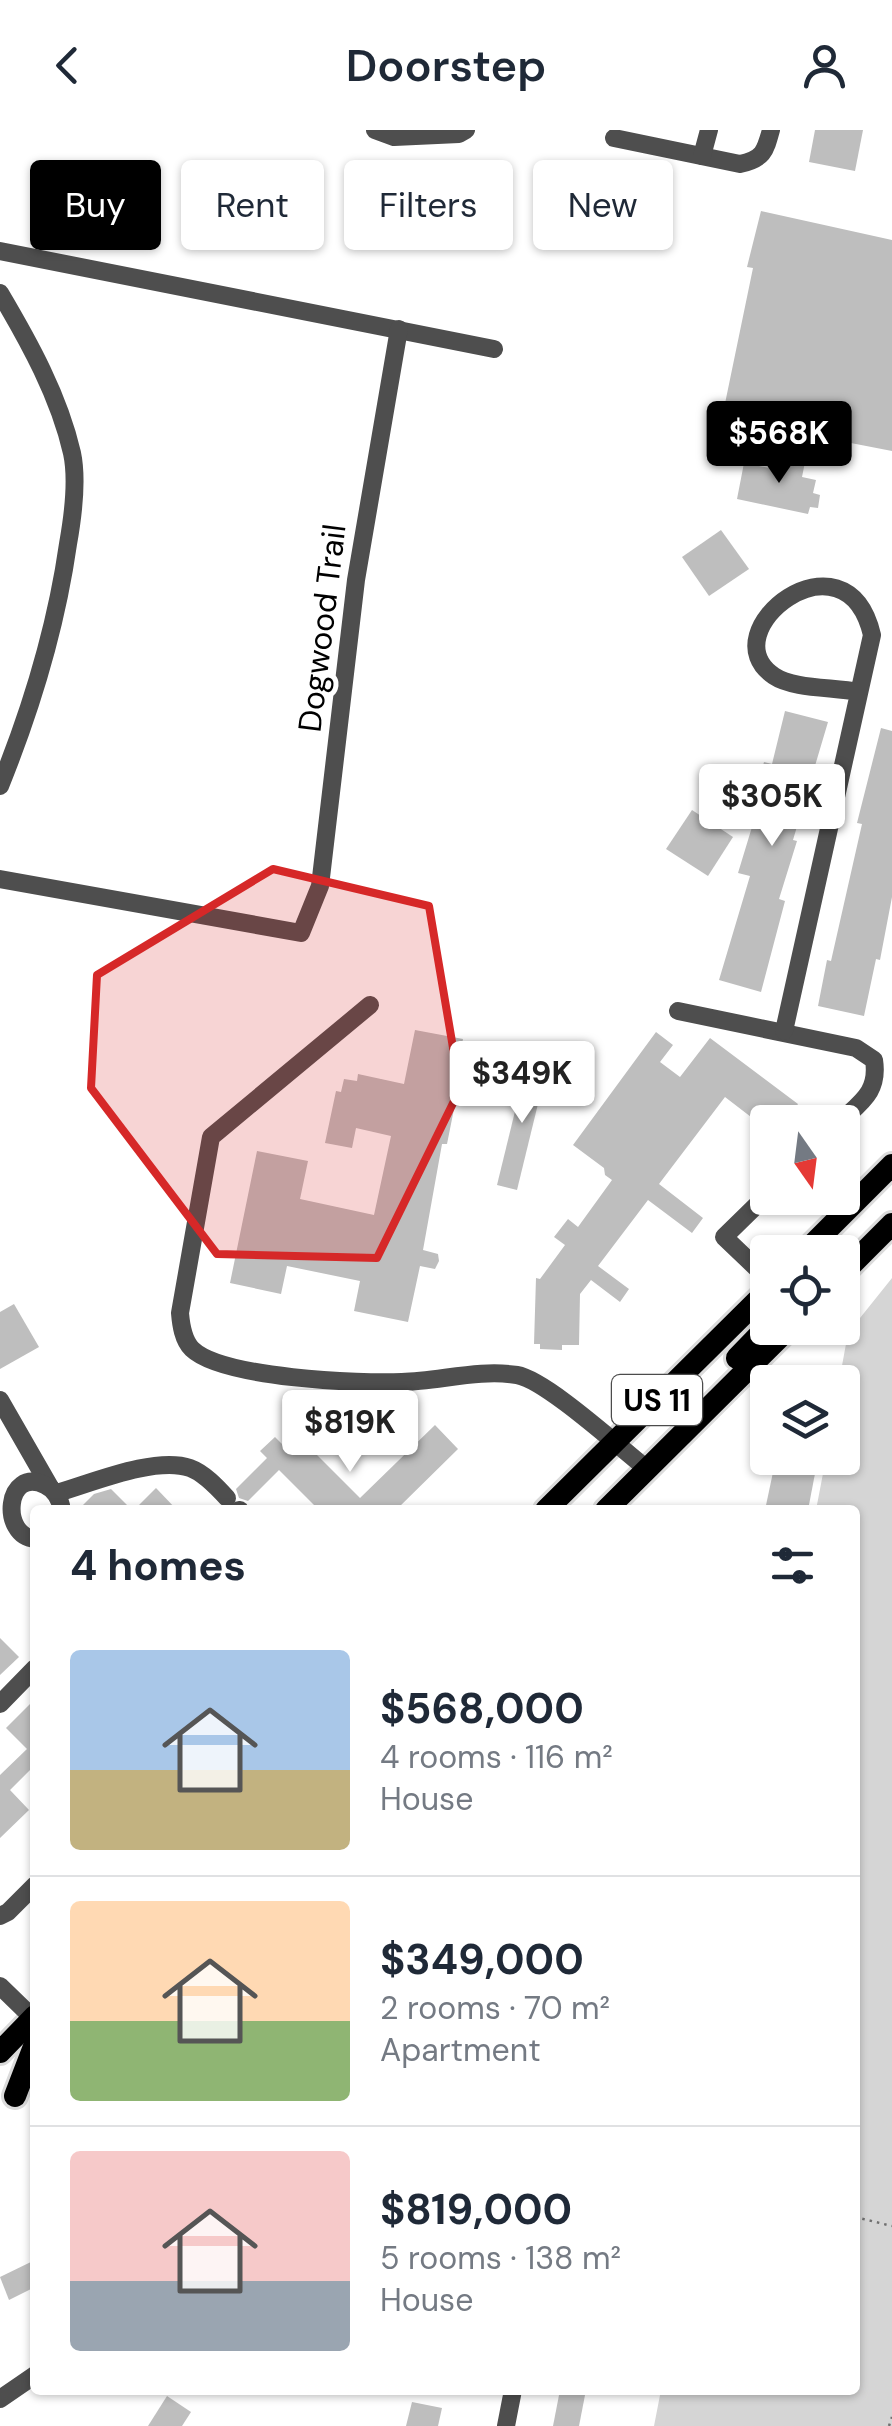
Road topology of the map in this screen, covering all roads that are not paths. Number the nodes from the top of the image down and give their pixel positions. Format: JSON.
{"nodes":[{"id":1,"x":375,"y":130,"type":"edge"},
{"id":2,"x":466,"y":130,"type":"edge"},
{"id":3,"x":709,"y":130,"type":"edge"},
{"id":4,"x":771,"y":130,"type":"edge"},
{"id":5,"x":614,"y":138,"type":"dead end"},
{"id":6,"x":702,"y":156,"type":"junction"},
{"id":7,"x":0,"y":251,"type":"edge"},
{"id":8,"x":0,"y":293,"type":"edge"},
{"id":9,"x":399,"y":329,"type":"junction"},
{"id":10,"x":494,"y":350,"type":"dead end"},
{"id":11,"x":858,"y":692,"type":"junction"},
{"id":12,"x":0,"y":786,"type":"edge"},
{"id":13,"x":0,"y":879,"type":"edge"},
{"id":14,"x":370,"y":1005,"type":"dead end"},
{"id":15,"x":678,"y":1011,"type":"dead end"},
{"id":16,"x":784,"y":1032,"type":"junction"},
{"id":17,"x":858,"y":1105,"type":"edge"},
{"id":18,"x":892,"y":1165,"type":"edge"},
{"id":19,"x":750,"y":1212,"type":"edge"},
{"id":20,"x":892,"y":1224,"type":"edge"},
{"id":21,"x":822,"y":1235,"type":"edge"},
{"id":22,"x":860,"y":1256,"type":"edge"},
{"id":23,"x":750,"y":1262,"type":"edge"},
{"id":24,"x":750,"y":1308,"type":"edge"},
{"id":25,"x":750,"y":1345,"type":"edge"},
{"id":26,"x":772,"y":1345,"type":"edge"},
{"id":27,"x":0,"y":1400,"type":"edge"},
{"id":28,"x":694,"y":1422,"type":"junction"},
{"id":29,"x":613,"y":1443,"type":"junction"},
{"id":30,"x":647,"y":1468,"type":"junction"},
{"id":31,"x":56,"y":1497,"type":"edge"},
{"id":32,"x":227,"y":1498,"type":"dead end"},
{"id":33,"x":551,"y":1505,"type":"edge"},
{"id":34,"x":611,"y":1505,"type":"edge"},
{"id":35,"x":30,"y":1538,"type":"edge"},
{"id":36,"x":30,"y":1673,"type":"edge"},
{"id":37,"x":0,"y":1704,"type":"edge"},
{"id":38,"x":30,"y":1890,"type":"edge"},
{"id":39,"x":0,"y":1916,"type":"edge"},
{"id":40,"x":0,"y":1986,"type":"edge"},
{"id":41,"x":30,"y":2017,"type":"edge"},
{"id":42,"x":30,"y":2024,"type":"edge"},
{"id":43,"x":2,"y":2045,"type":"edge"},
{"id":44,"x":30,"y":2055,"type":"edge"},
{"id":45,"x":30,"y":2081,"type":"edge"},
{"id":46,"x":8,"y":2103,"type":"edge"},
{"id":47,"x":30,"y":2379,"type":"edge"},
{"id":48,"x":512,"y":2395,"type":"edge"},
{"id":49,"x":0,"y":2399,"type":"edge"},
{"id":50,"x":506,"y":2426,"type":"edge"}],
"edges":[{"from":1,"to":2,"type":"street"},
{"from":3,"to":6,"type":"street"},
{"from":4,"to":6,"type":"street"},
{"from":5,"to":6,"type":"street"},
{"from":7,"to":9,"type":"street"},
{"from":8,"to":12,"type":"street"},
{"from":9,"to":10,"type":"street"},
{"from":9,"to":13,"type":"street","name":"Dogwood Trail"},
{"from":11,"to":11,"type":"street"},
{"from":11,"to":16,"type":"street"},
{"from":14,"to":29,"type":"street"},
{"from":15,"to":16,"type":"street"},
{"from":16,"to":17,"type":"street"},
{"from":18,"to":21,"type":"main road"},
{"from":19,"to":23,"type":"street"},
{"from":20,"to":22,"type":"main road"},
{"from":24,"to":29,"type":"main road","number":"US 11"},
{"from":25,"to":28,"type":"main road"},
{"from":26,"to":28,"type":"main road","number":"US 11"},
{"from":27,"to":31,"type":"street"},
{"from":28,"to":30,"type":"main road","number":"US 11"},
{"from":29,"to":30,"type":"street"},
{"from":29,"to":33,"type":"main road","number":"US 11"},
{"from":30,"to":34,"type":"main road","number":"US 11"},
{"from":31,"to":32,"type":"street"},
{"from":31,"to":35,"type":"street"},
{"from":36,"to":37,"type":"street"},
{"from":38,"to":39,"type":"street"},
{"from":40,"to":41,"type":"street"},
{"from":42,"to":43,"type":"main road"},
{"from":44,"to":46,"type":"main road"},
{"from":45,"to":46,"type":"main road"},
{"from":47,"to":49,"type":"street"},
{"from":48,"to":50,"type":"street"}]}
